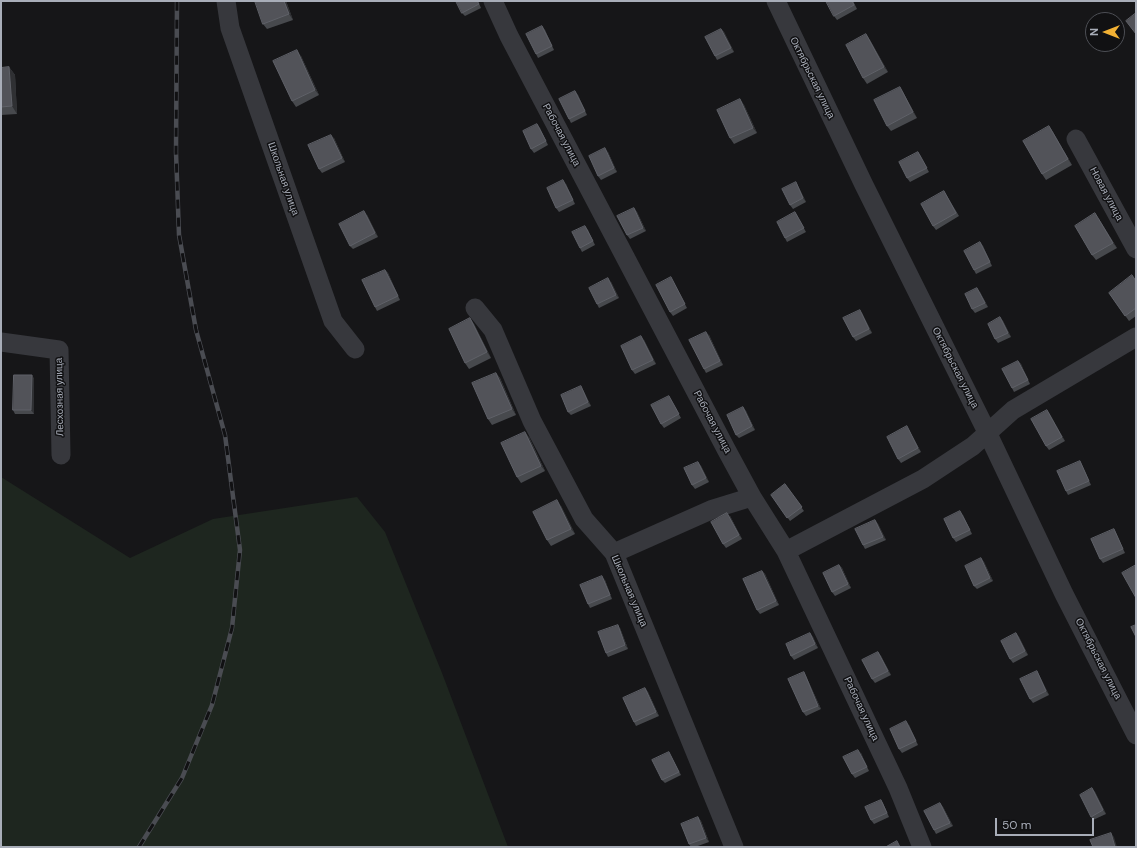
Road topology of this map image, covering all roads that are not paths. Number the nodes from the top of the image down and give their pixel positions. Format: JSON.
{"nodes":[{"id":1,"x":226,"y":1,"type":"edge"},
{"id":2,"x":492,"y":1,"type":"edge"},
{"id":3,"x":776,"y":1,"type":"edge"},
{"id":4,"x":1076,"y":139,"type":"dead end"},
{"id":5,"x":1136,"y":249,"type":"edge"},
{"id":6,"x":476,"y":308,"type":"dead end"},
{"id":7,"x":1136,"y":337,"type":"edge"},
{"id":8,"x":1,"y":342,"type":"edge"},
{"id":9,"x":355,"y":349,"type":"dead end"},
{"id":10,"x":988,"y":434,"type":"junction"},
{"id":11,"x":62,"y":455,"type":"dead end"},
{"id":12,"x":752,"y":497,"type":"junction"},
{"id":13,"x":786,"y":551,"type":"junction"},
{"id":14,"x":614,"y":552,"type":"junction"},
{"id":15,"x":1136,"y":735,"type":"edge"},
{"id":16,"x":734,"y":847,"type":"edge"},
{"id":17,"x":922,"y":847,"type":"edge"}],
"edges":[{"from":1,"to":9,"type":"street","name":"Школьная улица"},
{"from":2,"to":12,"type":"street","name":"Рабочая улица"},
{"from":3,"to":10,"type":"street","name":"Октябрьская улица"},
{"from":4,"to":5,"type":"street","name":"Новая улица"},
{"from":6,"to":14,"type":"street","name":"Школьная улица"},
{"from":7,"to":10,"type":"street"},
{"from":8,"to":11,"type":"street","name":"Лесхозная улица"},
{"from":10,"to":13,"type":"street"},
{"from":10,"to":15,"type":"street","name":"Октябрьская улица"},
{"from":12,"to":13,"type":"street","name":"Рабочая улица"},
{"from":12,"to":14,"type":"street"},
{"from":13,"to":17,"type":"street","name":"Рабочая улица"},
{"from":14,"to":16,"type":"street","name":"Школьная улица"}]}
